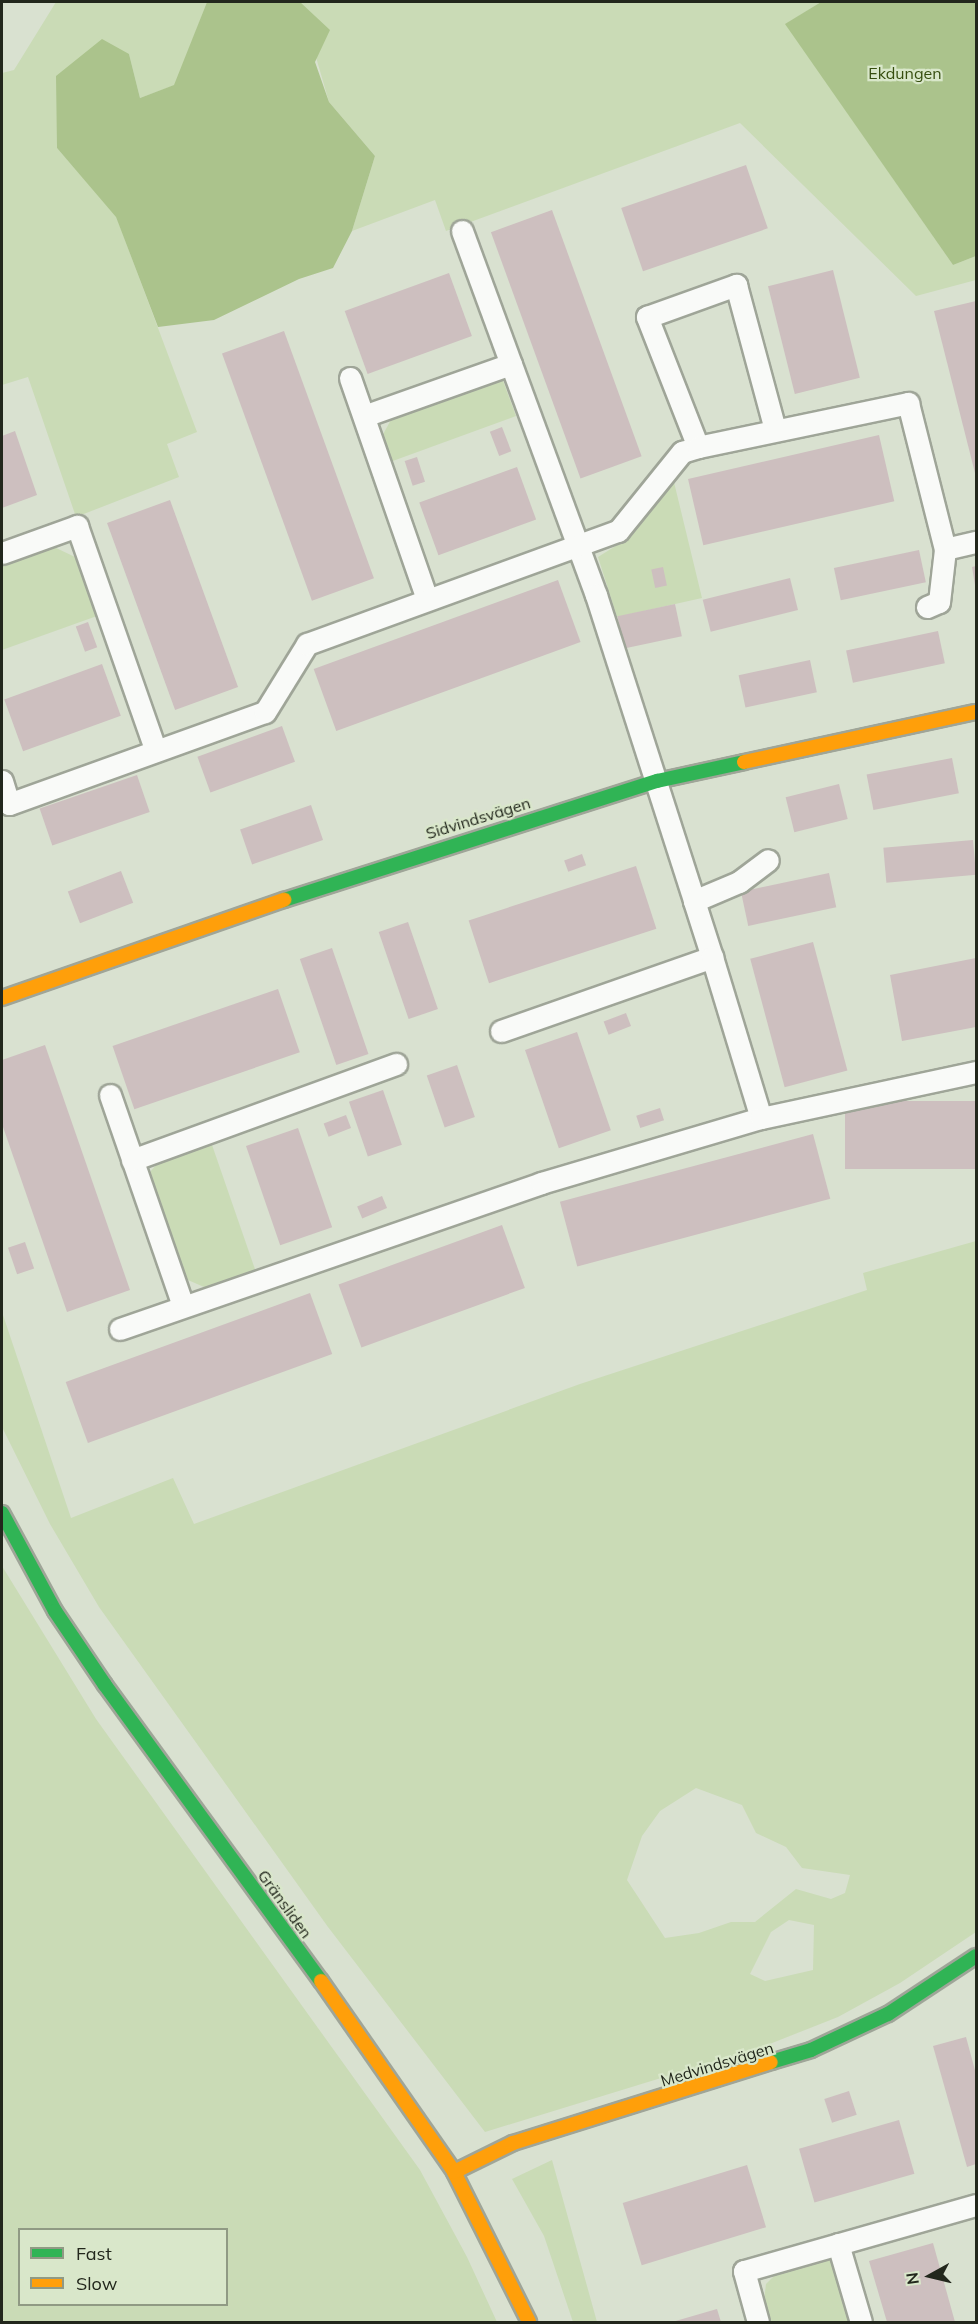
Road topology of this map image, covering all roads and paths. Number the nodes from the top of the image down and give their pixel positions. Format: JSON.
{"nodes":[{"id":1,"x":462,"y":231,"type":"dead end"},
{"id":2,"x":511,"y":364,"type":"junction"},
{"id":3,"x":350,"y":378,"type":"dead end"},
{"id":4,"x":364,"y":416,"type":"junction"},
{"id":5,"x":776,"y":430,"type":"junction"},
{"id":6,"x":698,"y":447,"type":"junction"},
{"id":7,"x":976,"y":542,"type":"edge"},
{"id":8,"x":578,"y":547,"type":"junction"},
{"id":9,"x":945,"y":549,"type":"junction"},
{"id":10,"x":2,"y":553,"type":"edge"},
{"id":11,"x":427,"y":599,"type":"junction"},
{"id":12,"x":927,"y":607,"type":"dead end"},
{"id":13,"x":976,"y":712,"type":"edge"},
{"id":14,"x":156,"y":751,"type":"junction"},
{"id":15,"x":2,"y":781,"type":"edge"},
{"id":16,"x":657,"y":782,"type":"junction"},
{"id":17,"x":768,"y":860,"type":"dead end"},
{"id":18,"x":694,"y":901,"type":"junction"},
{"id":19,"x":712,"y":957,"type":"junction"},
{"id":20,"x":2,"y":998,"type":"edge"},
{"id":21,"x":501,"y":1031,"type":"dead end"},
{"id":22,"x":396,"y":1064,"type":"dead end"},
{"id":23,"x":976,"y":1072,"type":"edge"},
{"id":24,"x":110,"y":1095,"type":"dead end"},
{"id":25,"x":761,"y":1118,"type":"junction"},
{"id":26,"x":132,"y":1160,"type":"junction"},
{"id":27,"x":183,"y":1306,"type":"junction"},
{"id":28,"x":120,"y":1329,"type":"dead end"},
{"id":29,"x":2,"y":1513,"type":"edge"},
{"id":30,"x":976,"y":1956,"type":"edge"},
{"id":31,"x":454,"y":2172,"type":"junction"},
{"id":32,"x":976,"y":2205,"type":"edge"},
{"id":33,"x":838,"y":2244,"type":"junction"},
{"id":34,"x":529,"y":2322,"type":"edge"},
{"id":35,"x":758,"y":2322,"type":"edge"},
{"id":36,"x":861,"y":2322,"type":"edge"}],
"edges":[{"from":1,"to":2,"type":"lane"},
{"from":2,"to":4,"type":"lane"},
{"from":2,"to":8,"type":"lane"},
{"from":3,"to":4,"type":"lane"},
{"from":4,"to":11,"type":"lane"},
{"from":5,"to":6,"type":"lane"},
{"from":5,"to":6,"type":"lane"},
{"from":5,"to":9,"type":"lane"},
{"from":6,"to":8,"type":"lane"},
{"from":7,"to":9,"type":"lane"},
{"from":8,"to":11,"type":"lane"},
{"from":8,"to":16,"type":"lane"},
{"from":9,"to":12,"type":"lane"},
{"from":10,"to":14,"type":"lane"},
{"from":11,"to":14,"type":"lane"},
{"from":13,"to":16,"type":"street","name":"Sidvindsvägen"},
{"from":14,"to":15,"type":"lane"},
{"from":16,"to":18,"type":"lane"},
{"from":16,"to":20,"type":"street","name":"Sidvindsvägen"},
{"from":17,"to":18,"type":"lane"},
{"from":18,"to":19,"type":"lane"},
{"from":19,"to":21,"type":"lane"},
{"from":19,"to":25,"type":"lane"},
{"from":22,"to":26,"type":"lane"},
{"from":23,"to":25,"type":"lane"},
{"from":24,"to":26,"type":"lane"},
{"from":25,"to":27,"type":"lane"},
{"from":26,"to":27,"type":"lane"},
{"from":27,"to":28,"type":"lane"},
{"from":29,"to":31,"type":"street","name":"Gränsliden"},
{"from":30,"to":31,"type":"street","name":"Medvindsvägen"},
{"from":31,"to":34,"type":"street","name":"Gränsliden"},
{"from":32,"to":33,"type":"lane"},
{"from":33,"to":35,"type":"lane"},
{"from":33,"to":36,"type":"lane"}]}
